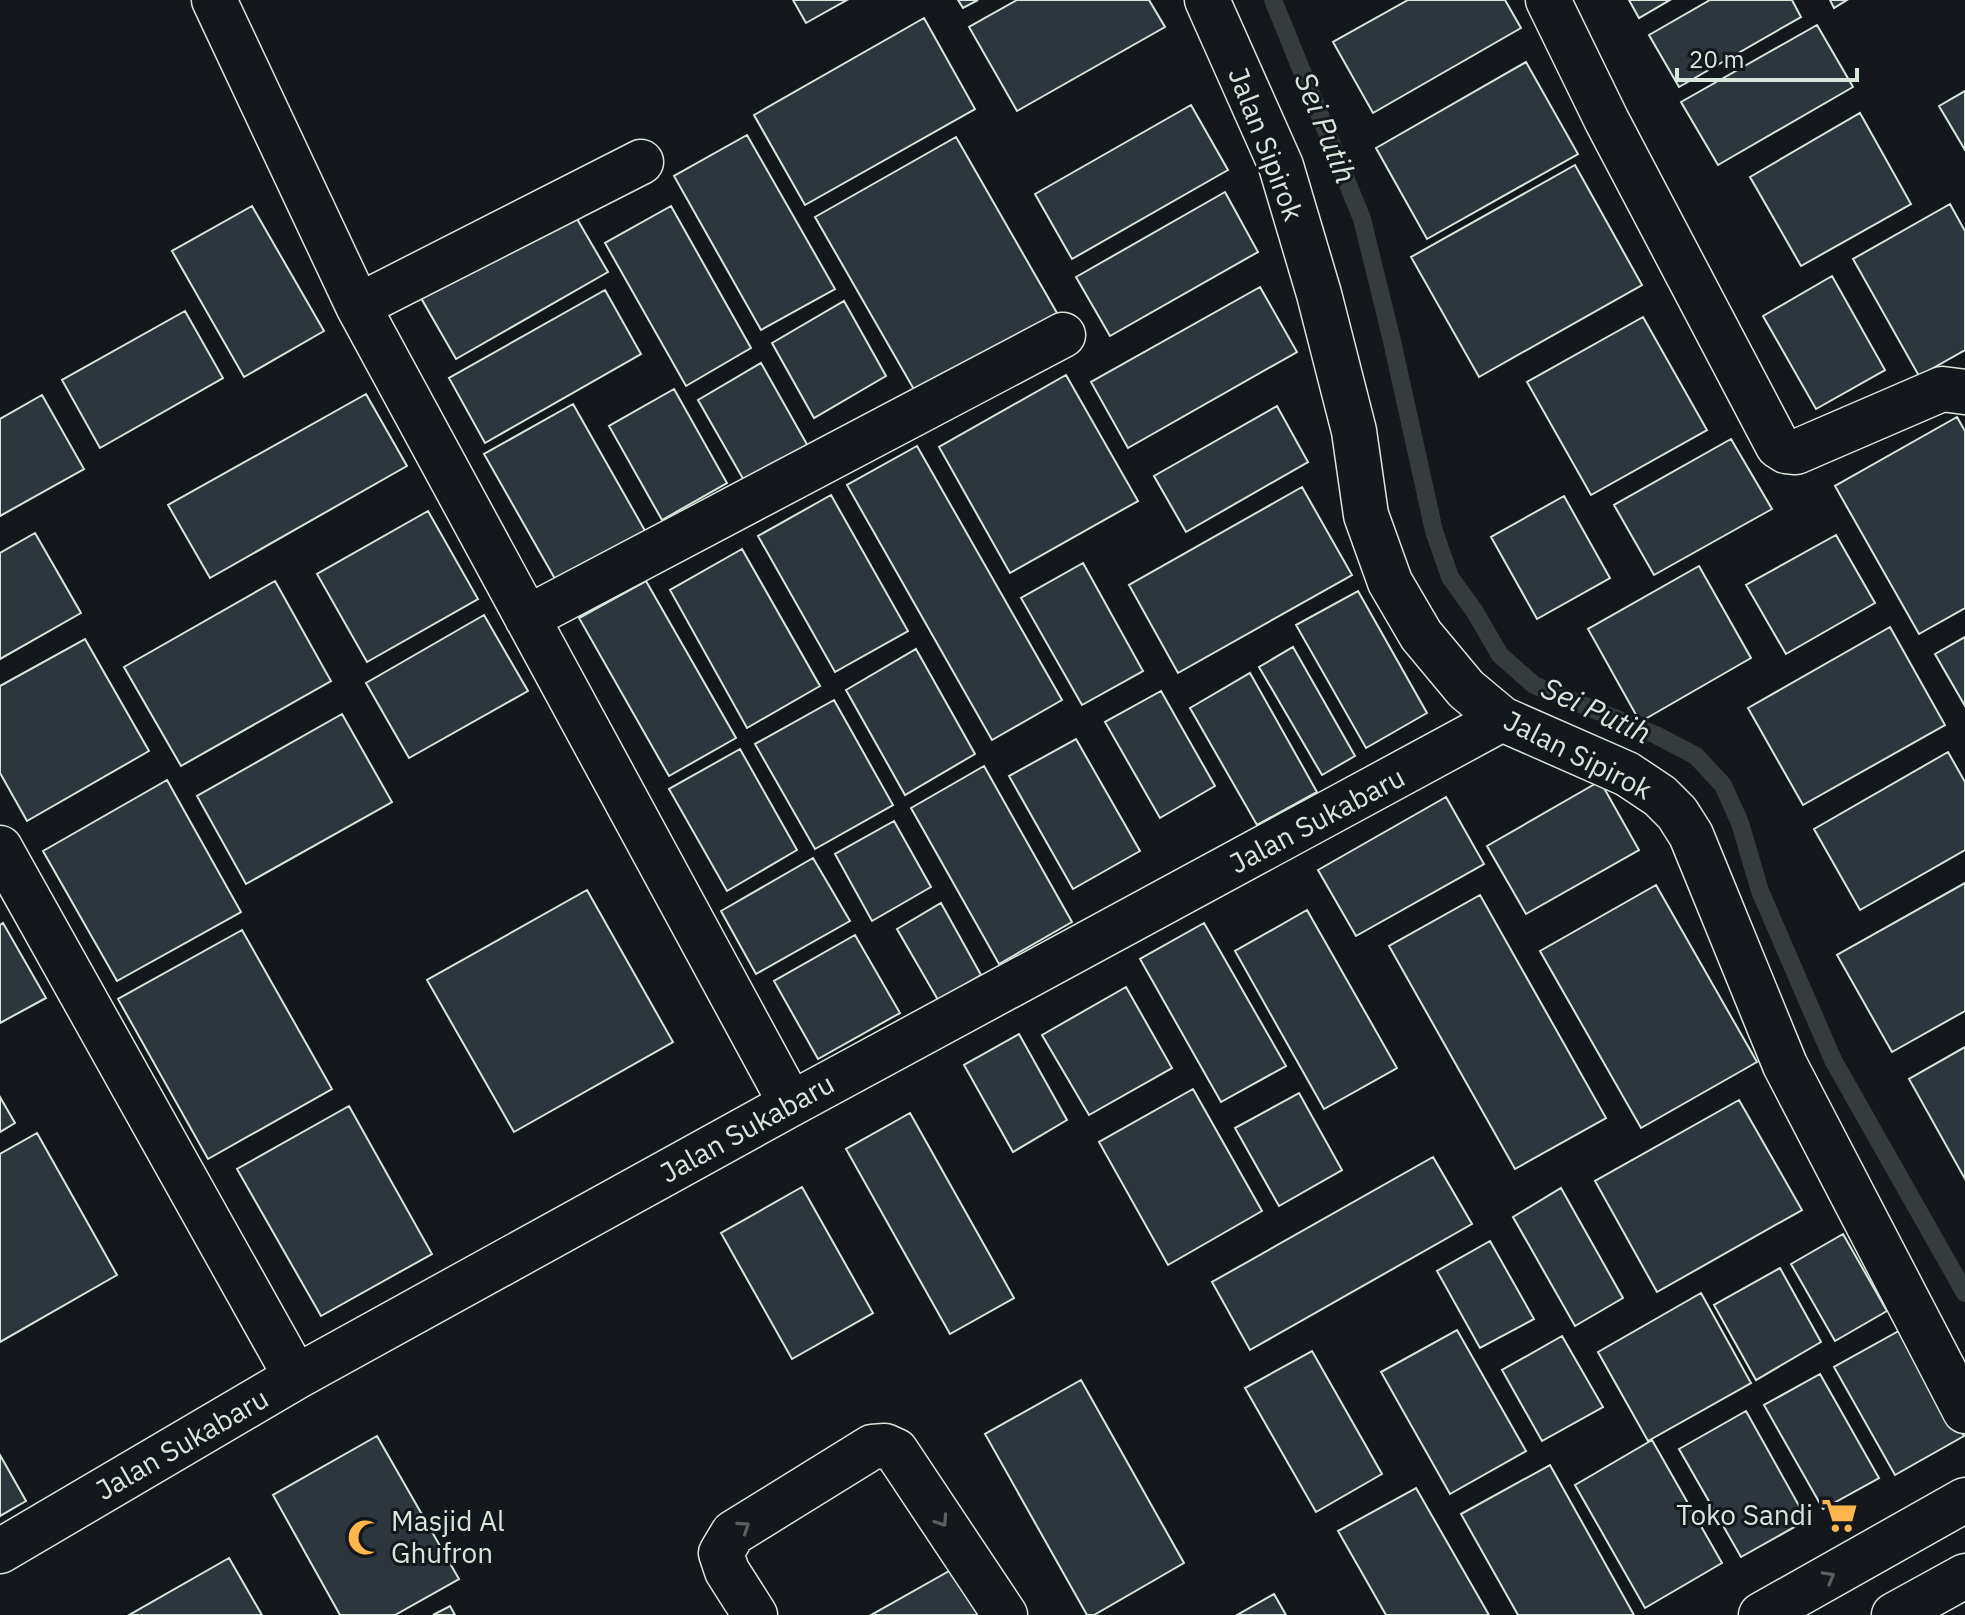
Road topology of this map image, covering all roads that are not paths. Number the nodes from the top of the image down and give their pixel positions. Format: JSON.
{"nodes":[{"id":1,"x":214,"y":0,"type":"edge"},
{"id":2,"x":1207,"y":0,"type":"edge"},
{"id":3,"x":1548,"y":0,"type":"edge"},
{"id":4,"x":641,"y":162,"type":"dead end"},
{"id":5,"x":358,"y":306,"type":"junction"},
{"id":6,"x":1063,"y":335,"type":"dead end"},
{"id":7,"x":1965,"y":392,"type":"edge"},
{"id":8,"x":527,"y":618,"type":"junction"},
{"id":9,"x":1502,"y":719,"type":"junction"},
{"id":10,"x":0,"y":848,"type":"edge"},
{"id":11,"x":791,"y":1104,"type":"junction"},
{"id":12,"x":296,"y":1377,"type":"junction"},
{"id":13,"x":1965,"y":1411,"type":"edge"},
{"id":14,"x":1965,"y":1500,"type":"edge"},
{"id":15,"x":0,"y":1551,"type":"edge"},
{"id":16,"x":1965,"y":1576,"type":"edge"},
{"id":17,"x":755,"y":1615,"type":"edge"},
{"id":18,"x":1005,"y":1615,"type":"edge"},
{"id":19,"x":1761,"y":1615,"type":"edge"},
{"id":20,"x":1894,"y":1615,"type":"edge"}],
"edges":[{"from":1,"to":5,"type":"street"},
{"from":2,"to":9,"type":"street","name":"Jalan Sipirok"},
{"from":3,"to":7,"type":"street"},
{"from":4,"to":5,"type":"street"},
{"from":5,"to":8,"type":"street"},
{"from":6,"to":8,"type":"street"},
{"from":8,"to":11,"type":"street"},
{"from":9,"to":11,"type":"street","name":"Jalan Sukabaru"},
{"from":9,"to":13,"type":"street","name":"Jalan Sipirok"},
{"from":10,"to":12,"type":"street"},
{"from":11,"to":12,"type":"street","name":"Jalan Sukabaru"},
{"from":12,"to":15,"type":"street","name":"Jalan Sukabaru"},
{"from":19,"to":14,"type":"street","one_way":true},
{"from":16,"to":20,"type":"street"},
{"from":17,"to":18,"type":"street","one_way":true}]}
